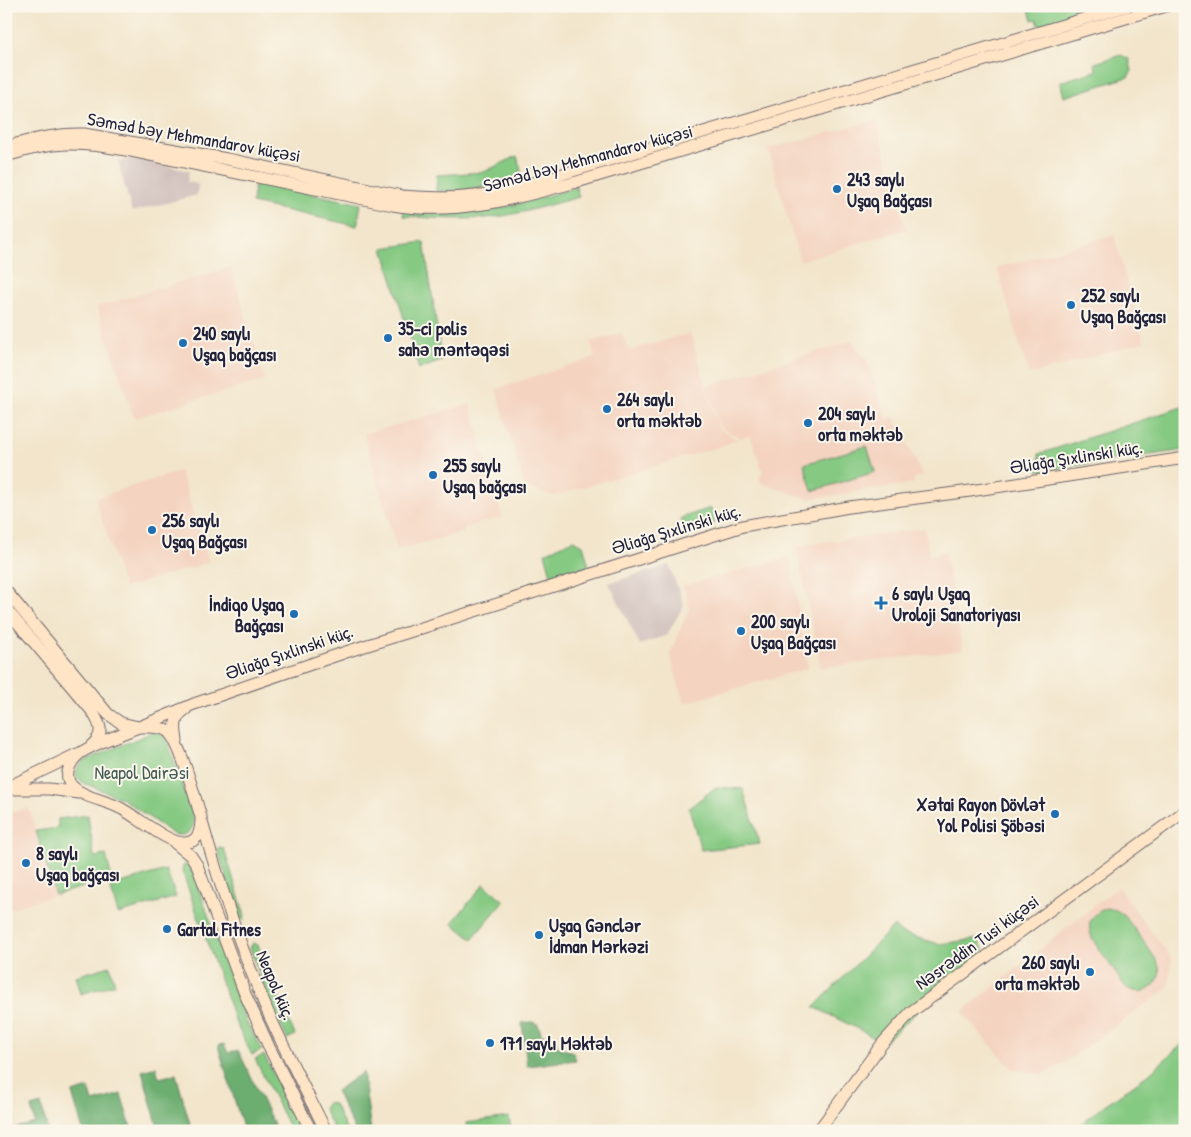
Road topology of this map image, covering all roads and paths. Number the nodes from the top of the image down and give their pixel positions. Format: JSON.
{"nodes":[{"id":1,"x":1127,"y":6,"type":"edge"},
{"id":2,"x":1166,"y":6,"type":"edge"},
{"id":3,"x":6,"y":147,"type":"edge"},
{"id":4,"x":6,"y":156,"type":"edge"},
{"id":5,"x":1185,"y":458,"type":"edge"},
{"id":6,"x":6,"y":592,"type":"edge"},
{"id":7,"x":6,"y":609,"type":"edge"},
{"id":8,"x":194,"y":704,"type":"junction"},
{"id":9,"x":139,"y":727,"type":"junction"},
{"id":10,"x":179,"y":751,"type":"junction"},
{"id":11,"x":81,"y":752,"type":"junction"},
{"id":12,"x":6,"y":788,"type":"edge"},
{"id":13,"x":82,"y":793,"type":"junction"},
{"id":14,"x":1185,"y":810,"type":"edge"},
{"id":15,"x":201,"y":817,"type":"junction"},
{"id":16,"x":171,"y":840,"type":"junction"},
{"id":17,"x":311,"y":1131,"type":"edge"},
{"id":18,"x":326,"y":1131,"type":"edge"},
{"id":19,"x":818,"y":1131,"type":"edge"}],
"edges":[{"from":1,"to":3,"type":"main road","name":"Səməd bəy Mehmandarov küçəsi"},
{"from":2,"to":4,"type":"main road","name":"Səməd bəy Mehmandarov küçəsi"},
{"from":5,"to":8,"type":"main road","name":"Əliağa Şıxlinski küç."},
{"from":6,"to":9,"type":"main road"},
{"from":7,"to":11,"type":"main road"},
{"from":8,"to":9,"type":"main road","name":"Əliağa Şıxlinski küç."},
{"from":8,"to":10,"type":"main road"},
{"from":9,"to":10,"type":"main road"},
{"from":9,"to":11,"type":"main road","name":"Əliağa Şıxlinski küç."},
{"from":10,"to":15,"type":"main road","name":"Neapol küç."},
{"from":11,"to":12,"type":"main road"},
{"from":11,"to":13,"type":"main road"},
{"from":12,"to":13,"type":"main road","name":"Neapol küç."},
{"from":13,"to":16,"type":"main road","name":"Neapol küç."},
{"from":14,"to":19,"type":"main road","name":"Nəsrəddin Tusi küçəsi"},
{"from":15,"to":16,"type":"main road"},
{"from":15,"to":18,"type":"main road","name":"Neapol küç."},
{"from":16,"to":17,"type":"main road","name":"Neapol küç."}]}
